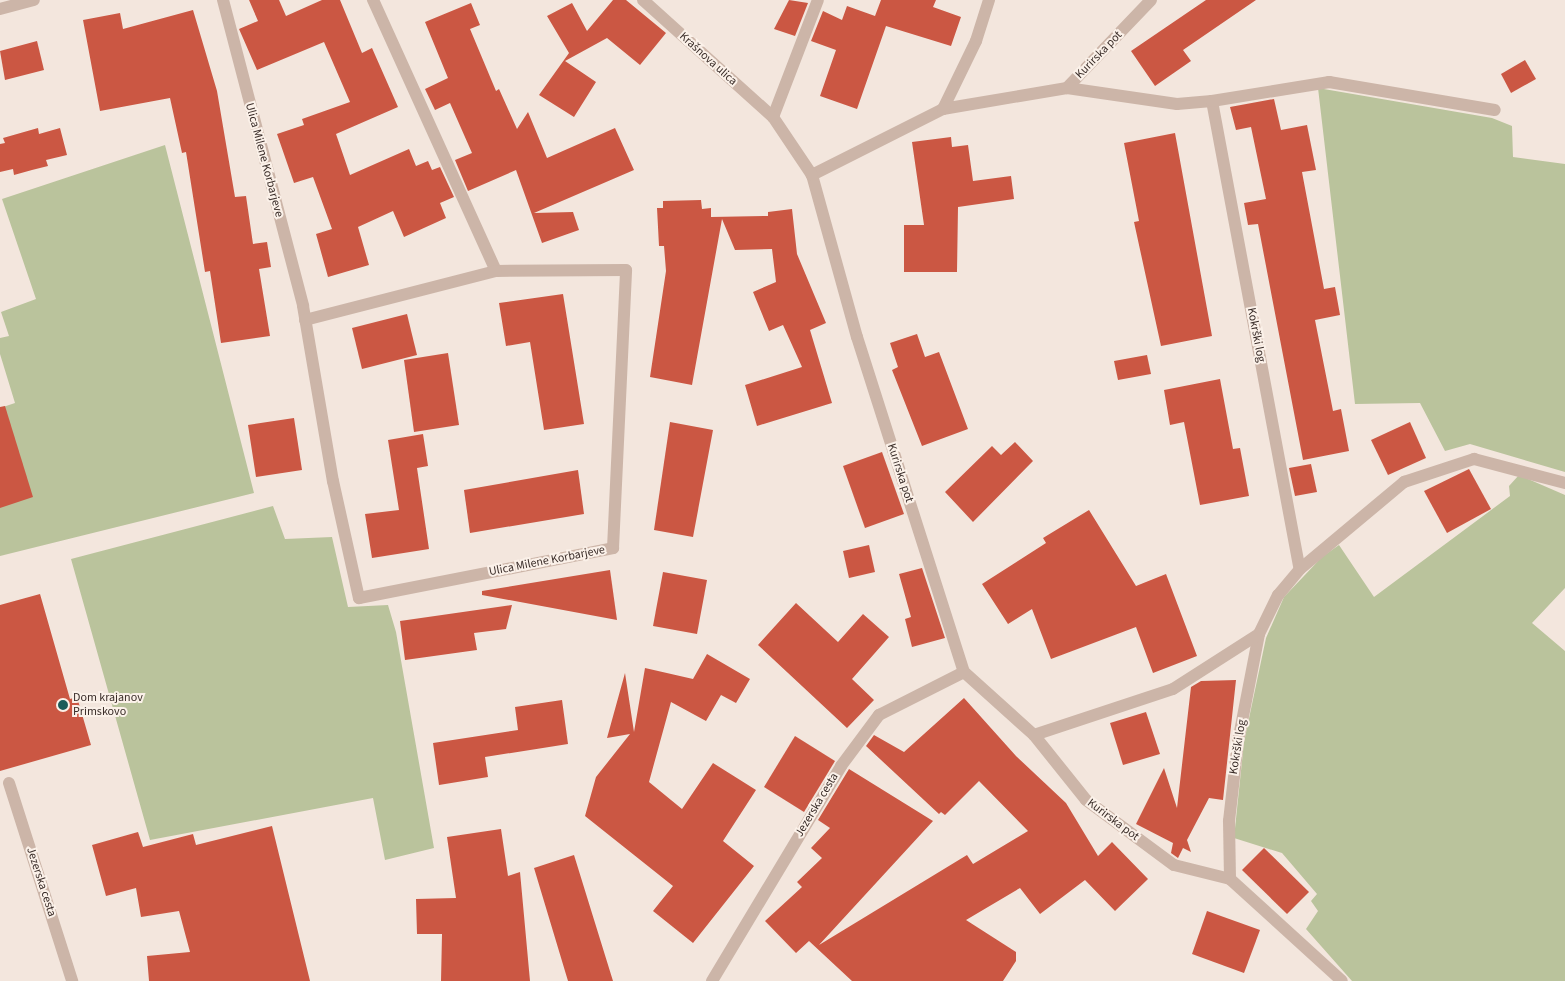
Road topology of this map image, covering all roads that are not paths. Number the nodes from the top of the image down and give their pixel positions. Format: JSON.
{"nodes":[{"id":1,"x":34,"y":0,"type":"edge"},
{"id":2,"x":223,"y":0,"type":"edge"},
{"id":3,"x":373,"y":0,"type":"edge"},
{"id":4,"x":643,"y":0,"type":"edge"},
{"id":5,"x":818,"y":0,"type":"edge"},
{"id":6,"x":990,"y":0,"type":"edge"},
{"id":7,"x":1151,"y":0,"type":"edge"},
{"id":8,"x":0,"y":9,"type":"edge"},
{"id":9,"x":1067,"y":88,"type":"junction"},
{"id":10,"x":1212,"y":101,"type":"junction"},
{"id":11,"x":943,"y":109,"type":"junction"},
{"id":12,"x":1495,"y":110,"type":"dead end"},
{"id":13,"x":773,"y":118,"type":"junction"},
{"id":14,"x":812,"y":175,"type":"junction"},
{"id":15,"x":496,"y":271,"type":"junction"},
{"id":16,"x":305,"y":320,"type":"junction"},
{"id":17,"x":1565,"y":483,"type":"edge"},
{"id":18,"x":1300,"y":569,"type":"junction"},
{"id":19,"x":1259,"y":634,"type":"junction"},
{"id":20,"x":964,"y":672,"type":"junction"},
{"id":21,"x":1034,"y":735,"type":"junction"},
{"id":22,"x":9,"y":783,"type":"dead end"},
{"id":23,"x":1230,"y":879,"type":"junction"},
{"id":24,"x":72,"y":981,"type":"edge"},
{"id":25,"x":712,"y":981,"type":"edge"},
{"id":26,"x":1342,"y":981,"type":"edge"}],
"edges":[{"from":1,"to":8,"type":"street"},
{"from":2,"to":16,"type":"street","name":"Ulica Milene Korbarjeve"},
{"from":3,"to":15,"type":"street"},
{"from":4,"to":13,"type":"street","name":"Krašnova ulica"},
{"from":5,"to":13,"type":"street"},
{"from":6,"to":11,"type":"street"},
{"from":7,"to":9,"type":"street","name":"Kurirska pot"},
{"from":9,"to":10,"type":"street"},
{"from":9,"to":11,"type":"street","name":"Kurirska pot"},
{"from":10,"to":12,"type":"street"},
{"from":10,"to":18,"type":"street","name":"Kokrški log"},
{"from":11,"to":14,"type":"street","name":"Kurirska pot"},
{"from":13,"to":14,"type":"street","name":"Krašnova ulica"},
{"from":14,"to":20,"type":"street","name":"Kurirska pot"},
{"from":15,"to":16,"type":"street","name":"Ulica Milene Korbarjeve"},
{"from":15,"to":16,"type":"street","name":"Ulica Milene Korbarjeve"},
{"from":17,"to":18,"type":"street","name":"Kokrški log"},
{"from":18,"to":19,"type":"street","name":"Kokrški log"},
{"from":19,"to":21,"type":"street"},
{"from":19,"to":23,"type":"street","name":"Kokrški log"},
{"from":20,"to":21,"type":"street","name":"Kurirska pot"},
{"from":20,"to":25,"type":"street","name":"Jezerska cesta"},
{"from":21,"to":23,"type":"street","name":"Kurirska pot"},
{"from":22,"to":24,"type":"street","name":"Jezerska cesta"},
{"from":23,"to":26,"type":"street","name":"Kurirska pot"}]}
